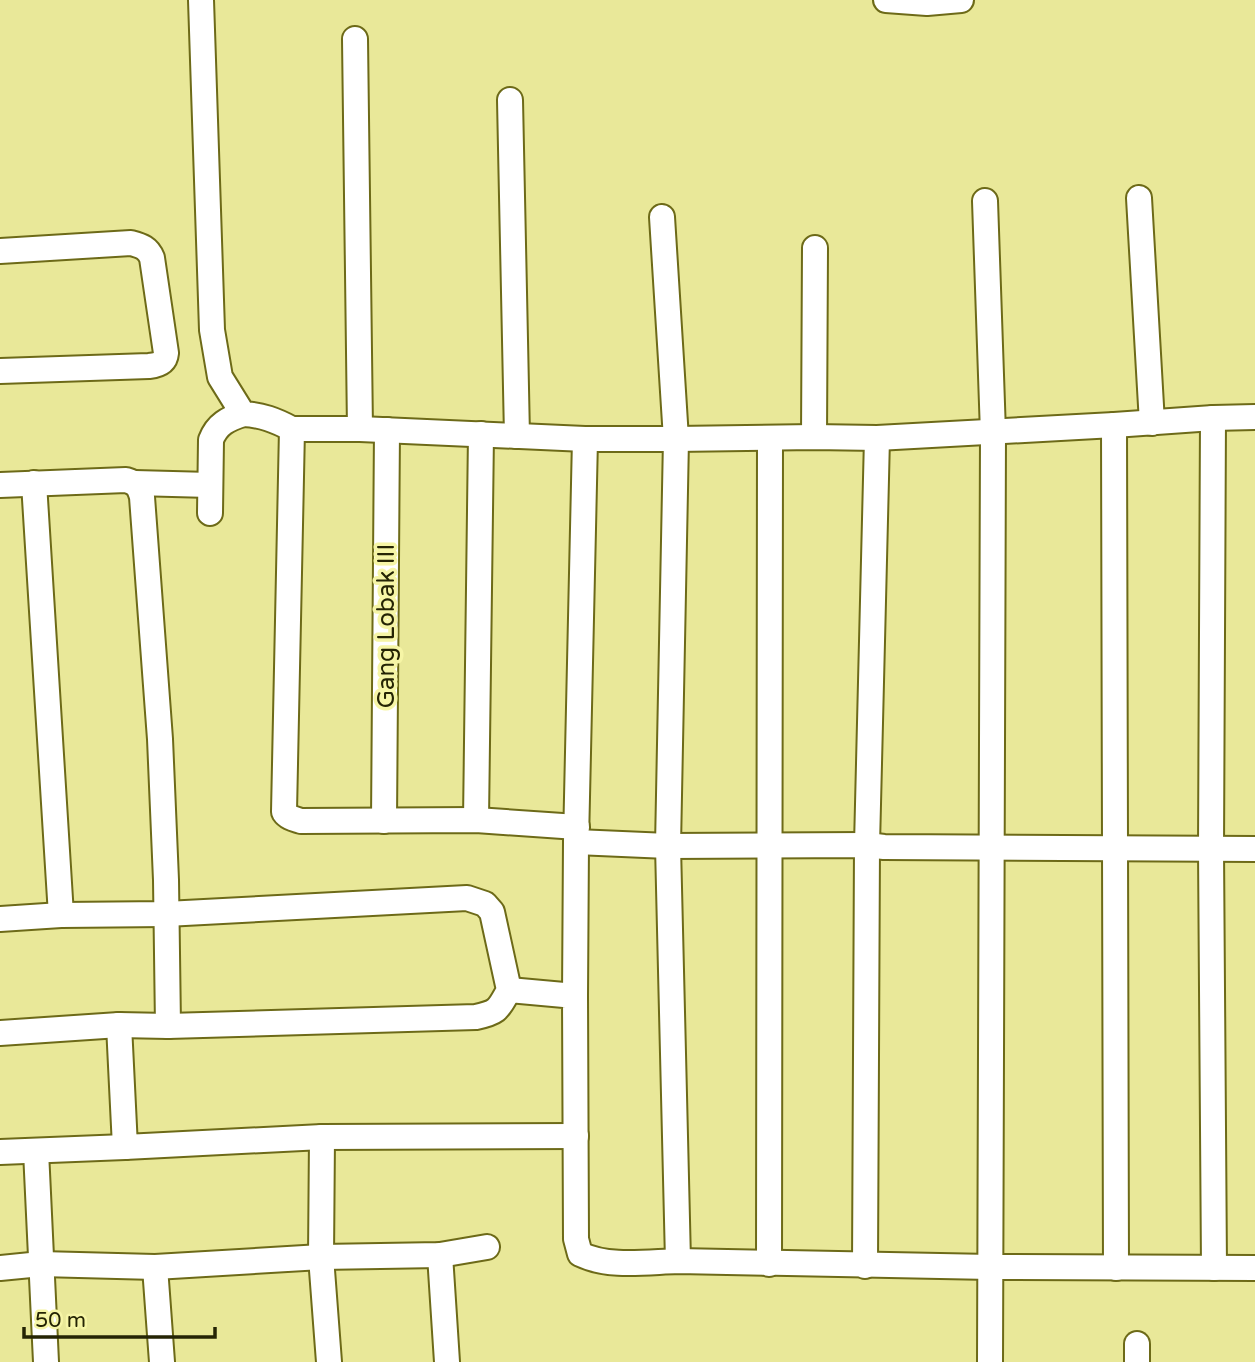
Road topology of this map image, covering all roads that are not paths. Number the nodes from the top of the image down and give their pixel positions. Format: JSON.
{"nodes":[{"id":1,"x":201,"y":0,"type":"edge"},
{"id":2,"x":887,"y":0,"type":"edge"},
{"id":3,"x":961,"y":0,"type":"edge"},
{"id":4,"x":355,"y":39,"type":"dead end"},
{"id":5,"x":510,"y":100,"type":"dead end"},
{"id":6,"x":1139,"y":198,"type":"dead end"},
{"id":7,"x":985,"y":201,"type":"dead end"},
{"id":8,"x":662,"y":217,"type":"dead end"},
{"id":9,"x":815,"y":248,"type":"dead end"},
{"id":10,"x":0,"y":251,"type":"edge"},
{"id":11,"x":0,"y":371,"type":"edge"},
{"id":12,"x":243,"y":414,"type":"junction"},
{"id":13,"x":1255,"y":416,"type":"edge"},
{"id":14,"x":1213,"y":418,"type":"junction"},
{"id":15,"x":1152,"y":423,"type":"junction"},
{"id":16,"x":1114,"y":425,"type":"junction"},
{"id":17,"x":292,"y":429,"type":"junction"},
{"id":18,"x":360,"y":429,"type":"junction"},
{"id":19,"x":387,"y":430,"type":"junction"},
{"id":20,"x":993,"y":433,"type":"junction"},
{"id":21,"x":481,"y":435,"type":"junction"},
{"id":22,"x":517,"y":436,"type":"junction"},
{"id":23,"x":814,"y":437,"type":"junction"},
{"id":24,"x":770,"y":438,"type":"junction"},
{"id":25,"x":585,"y":439,"type":"junction"},
{"id":26,"x":676,"y":439,"type":"junction"},
{"id":27,"x":877,"y":439,"type":"junction"},
{"id":28,"x":34,"y":483,"type":"junction"},
{"id":29,"x":135,"y":483,"type":"junction"},
{"id":30,"x":0,"y":485,"type":"edge"},
{"id":31,"x":210,"y":485,"type":"junction"},
{"id":32,"x":210,"y":513,"type":"dead end"},
{"id":33,"x":476,"y":820,"type":"junction"},
{"id":34,"x":384,"y":821,"type":"junction"},
{"id":35,"x":576,"y":834,"type":"junction"},
{"id":36,"x":867,"y":845,"type":"junction"},
{"id":37,"x":668,"y":846,"type":"junction"},
{"id":38,"x":769,"y":846,"type":"junction"},
{"id":39,"x":990,"y":847,"type":"junction"},
{"id":40,"x":1116,"y":848,"type":"junction"},
{"id":41,"x":1211,"y":849,"type":"junction"},
{"id":42,"x":1255,"y":849,"type":"edge"},
{"id":43,"x":166,"y":914,"type":"junction"},
{"id":44,"x":61,"y":915,"type":"junction"},
{"id":45,"x":0,"y":919,"type":"edge"},
{"id":46,"x":509,"y":990,"type":"junction"},
{"id":47,"x":575,"y":996,"type":"junction"},
{"id":48,"x":119,"y":1025,"type":"junction"},
{"id":49,"x":168,"y":1026,"type":"junction"},
{"id":50,"x":0,"y":1033,"type":"edge"},
{"id":51,"x":322,"y":1136,"type":"junction"},
{"id":52,"x":576,"y":1136,"type":"junction"},
{"id":53,"x":125,"y":1147,"type":"junction"},
{"id":54,"x":36,"y":1151,"type":"junction"},
{"id":55,"x":0,"y":1152,"type":"edge"},
{"id":56,"x":486,"y":1247,"type":"dead end"},
{"id":57,"x":440,"y":1255,"type":"junction"},
{"id":58,"x":321,"y":1257,"type":"junction"},
{"id":59,"x":678,"y":1261,"type":"junction"},
{"id":60,"x":41,"y":1264,"type":"junction"},
{"id":61,"x":769,"y":1264,"type":"junction"},
{"id":62,"x":865,"y":1266,"type":"junction"},
{"id":63,"x":155,"y":1267,"type":"junction"},
{"id":64,"x":0,"y":1268,"type":"edge"},
{"id":65,"x":1116,"y":1268,"type":"junction"},
{"id":66,"x":1214,"y":1268,"type":"junction"},
{"id":67,"x":1255,"y":1268,"type":"edge"},
{"id":68,"x":991,"y":1279,"type":"junction"},
{"id":69,"x":46,"y":1362,"type":"edge"},
{"id":70,"x":162,"y":1362,"type":"edge"},
{"id":71,"x":329,"y":1362,"type":"edge"},
{"id":72,"x":447,"y":1362,"type":"edge"},
{"id":73,"x":990,"y":1362,"type":"edge"}],
"edges":[{"from":1,"to":12,"type":"street"},
{"from":2,"to":3,"type":"street"},
{"from":4,"to":18,"type":"street"},
{"from":5,"to":22,"type":"street"},
{"from":6,"to":15,"type":"street"},
{"from":7,"to":20,"type":"street"},
{"from":8,"to":26,"type":"street"},
{"from":9,"to":23,"type":"street"},
{"from":10,"to":11,"type":"street"},
{"from":12,"to":17,"type":"street"},
{"from":12,"to":31,"type":"street"},
{"from":13,"to":14,"type":"street"},
{"from":14,"to":15,"type":"street"},
{"from":14,"to":41,"type":"street"},
{"from":15,"to":16,"type":"street"},
{"from":16,"to":20,"type":"street"},
{"from":16,"to":40,"type":"street"},
{"from":17,"to":18,"type":"street"},
{"from":17,"to":34,"type":"street"},
{"from":18,"to":19,"type":"street"},
{"from":19,"to":21,"type":"street"},
{"from":19,"to":34,"type":"street","name":"Gang Lobak III"},
{"from":20,"to":27,"type":"street"},
{"from":20,"to":39,"type":"street"},
{"from":21,"to":22,"type":"street"},
{"from":21,"to":33,"type":"street"},
{"from":22,"to":25,"type":"street"},
{"from":23,"to":24,"type":"street"},
{"from":23,"to":27,"type":"street"},
{"from":24,"to":26,"type":"street"},
{"from":24,"to":38,"type":"street"},
{"from":25,"to":26,"type":"street"},
{"from":25,"to":35,"type":"street"},
{"from":26,"to":37,"type":"street"},
{"from":27,"to":36,"type":"street"},
{"from":28,"to":29,"type":"street"},
{"from":28,"to":30,"type":"street"},
{"from":28,"to":44,"type":"street"},
{"from":29,"to":31,"type":"street"},
{"from":29,"to":43,"type":"street"},
{"from":31,"to":32,"type":"street"},
{"from":33,"to":34,"type":"street"},
{"from":33,"to":35,"type":"street"},
{"from":35,"to":37,"type":"street"},
{"from":35,"to":47,"type":"street"},
{"from":36,"to":38,"type":"street"},
{"from":36,"to":39,"type":"street"},
{"from":36,"to":62,"type":"street"},
{"from":37,"to":38,"type":"street"},
{"from":37,"to":59,"type":"street"},
{"from":38,"to":61,"type":"street"},
{"from":39,"to":40,"type":"street"},
{"from":39,"to":68,"type":"street"},
{"from":40,"to":41,"type":"street"},
{"from":40,"to":65,"type":"street"},
{"from":41,"to":42,"type":"street"},
{"from":41,"to":66,"type":"street"},
{"from":43,"to":44,"type":"street"},
{"from":43,"to":46,"type":"street"},
{"from":43,"to":49,"type":"street"},
{"from":44,"to":45,"type":"street"},
{"from":46,"to":47,"type":"street"},
{"from":46,"to":49,"type":"street"},
{"from":47,"to":52,"type":"street"},
{"from":48,"to":49,"type":"street"},
{"from":48,"to":50,"type":"street"},
{"from":48,"to":53,"type":"street"},
{"from":51,"to":52,"type":"street"},
{"from":51,"to":53,"type":"street"},
{"from":51,"to":58,"type":"street"},
{"from":52,"to":59,"type":"street"},
{"from":53,"to":54,"type":"street"},
{"from":54,"to":55,"type":"street"},
{"from":54,"to":60,"type":"street"},
{"from":56,"to":57,"type":"street"},
{"from":57,"to":58,"type":"street"},
{"from":57,"to":72,"type":"street"},
{"from":58,"to":63,"type":"street"},
{"from":58,"to":71,"type":"street"},
{"from":59,"to":61,"type":"street"},
{"from":60,"to":63,"type":"street"},
{"from":60,"to":64,"type":"street"},
{"from":60,"to":69,"type":"street"},
{"from":61,"to":62,"type":"street"},
{"from":62,"to":68,"type":"street"},
{"from":63,"to":70,"type":"street"},
{"from":65,"to":66,"type":"street"},
{"from":65,"to":68,"type":"street"},
{"from":66,"to":67,"type":"street"},
{"from":68,"to":73,"type":"street"}]}
